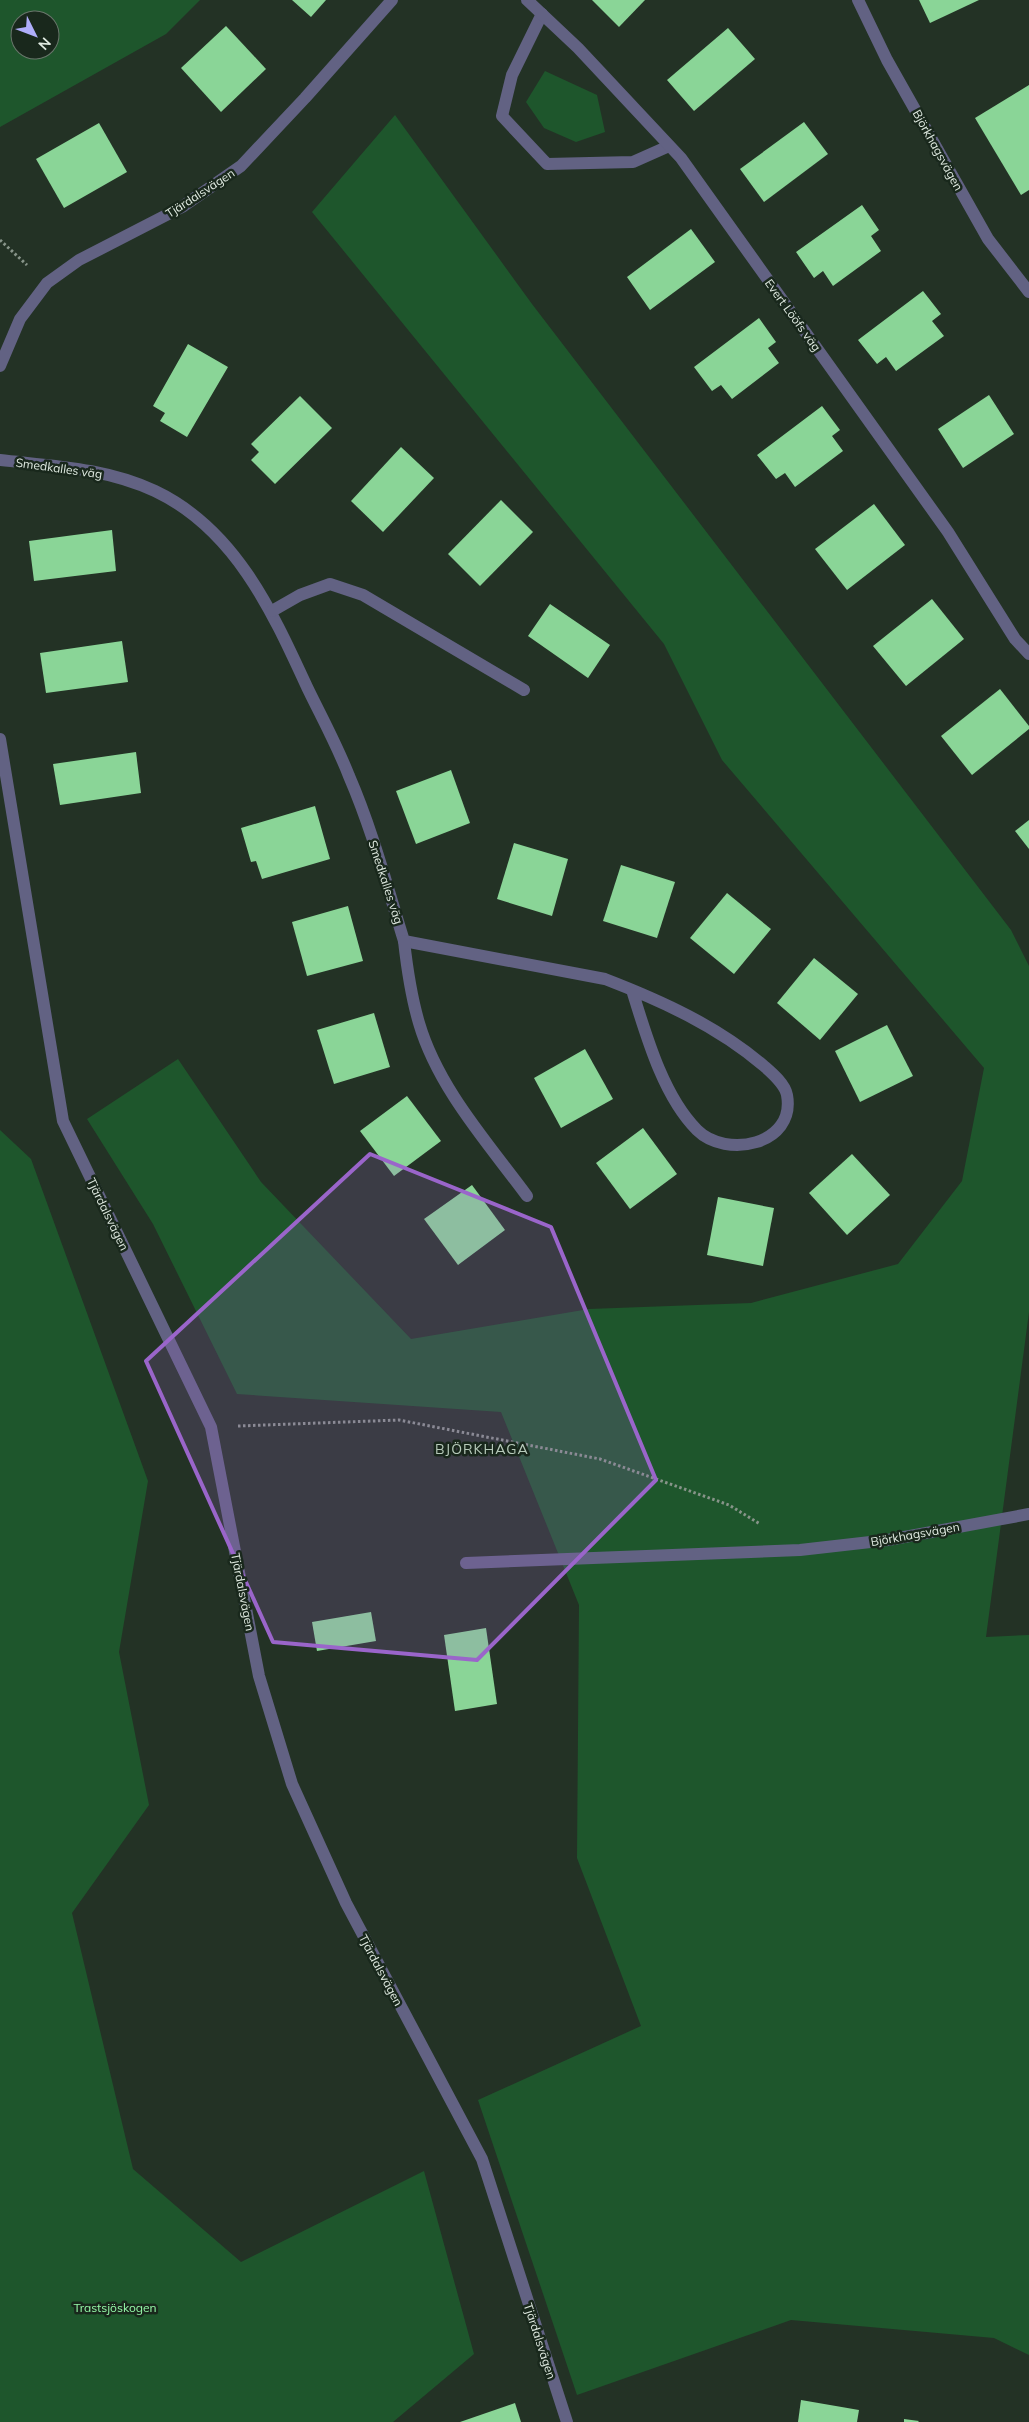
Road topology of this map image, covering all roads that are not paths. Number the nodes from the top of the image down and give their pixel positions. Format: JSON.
{"nodes":[{"id":1,"x":392,"y":0,"type":"edge"},
{"id":2,"x":527,"y":0,"type":"edge"},
{"id":3,"x":858,"y":0,"type":"edge"},
{"id":4,"x":542,"y":14,"type":"junction"},
{"id":5,"x":669,"y":146,"type":"junction"},
{"id":6,"x":1029,"y":292,"type":"edge"},
{"id":7,"x":0,"y":366,"type":"edge"},
{"id":8,"x":0,"y":460,"type":"edge"},
{"id":9,"x":272,"y":611,"type":"junction"},
{"id":10,"x":1029,"y":654,"type":"edge"},
{"id":11,"x":524,"y":690,"type":"dead end"},
{"id":12,"x":0,"y":739,"type":"edge"},
{"id":13,"x":404,"y":941,"type":"junction"},
{"id":14,"x":632,"y":990,"type":"junction"},
{"id":15,"x":527,"y":1196,"type":"dead end"},
{"id":16,"x":1029,"y":1514,"type":"edge"},
{"id":17,"x":466,"y":1563,"type":"dead end"},
{"id":18,"x":566,"y":2422,"type":"edge"}],
"edges":[{"from":1,"to":7,"type":"street","name":"Tjärdalsvägen"},
{"from":2,"to":4,"type":"street","name":"Evert Lööfs väg"},
{"from":3,"to":6,"type":"street","name":"Björkhagsvägen"},
{"from":4,"to":5,"type":"street","name":"Evert Lööfs väg"},
{"from":4,"to":5,"type":"street"},
{"from":5,"to":10,"type":"street","name":"Evert Lööfs väg"},
{"from":8,"to":9,"type":"street","name":"Smedkalles väg"},
{"from":9,"to":11,"type":"street"},
{"from":9,"to":13,"type":"street","name":"Smedkalles väg"},
{"from":12,"to":18,"type":"street","name":"Tjärdalsvägen"},
{"from":13,"to":14,"type":"street","name":"Smedkalles väg"},
{"from":13,"to":15,"type":"street"},
{"from":14,"to":14,"type":"street","name":"Smedkalles väg"},
{"from":16,"to":17,"type":"street","name":"Björkhagsvägen"}]}
